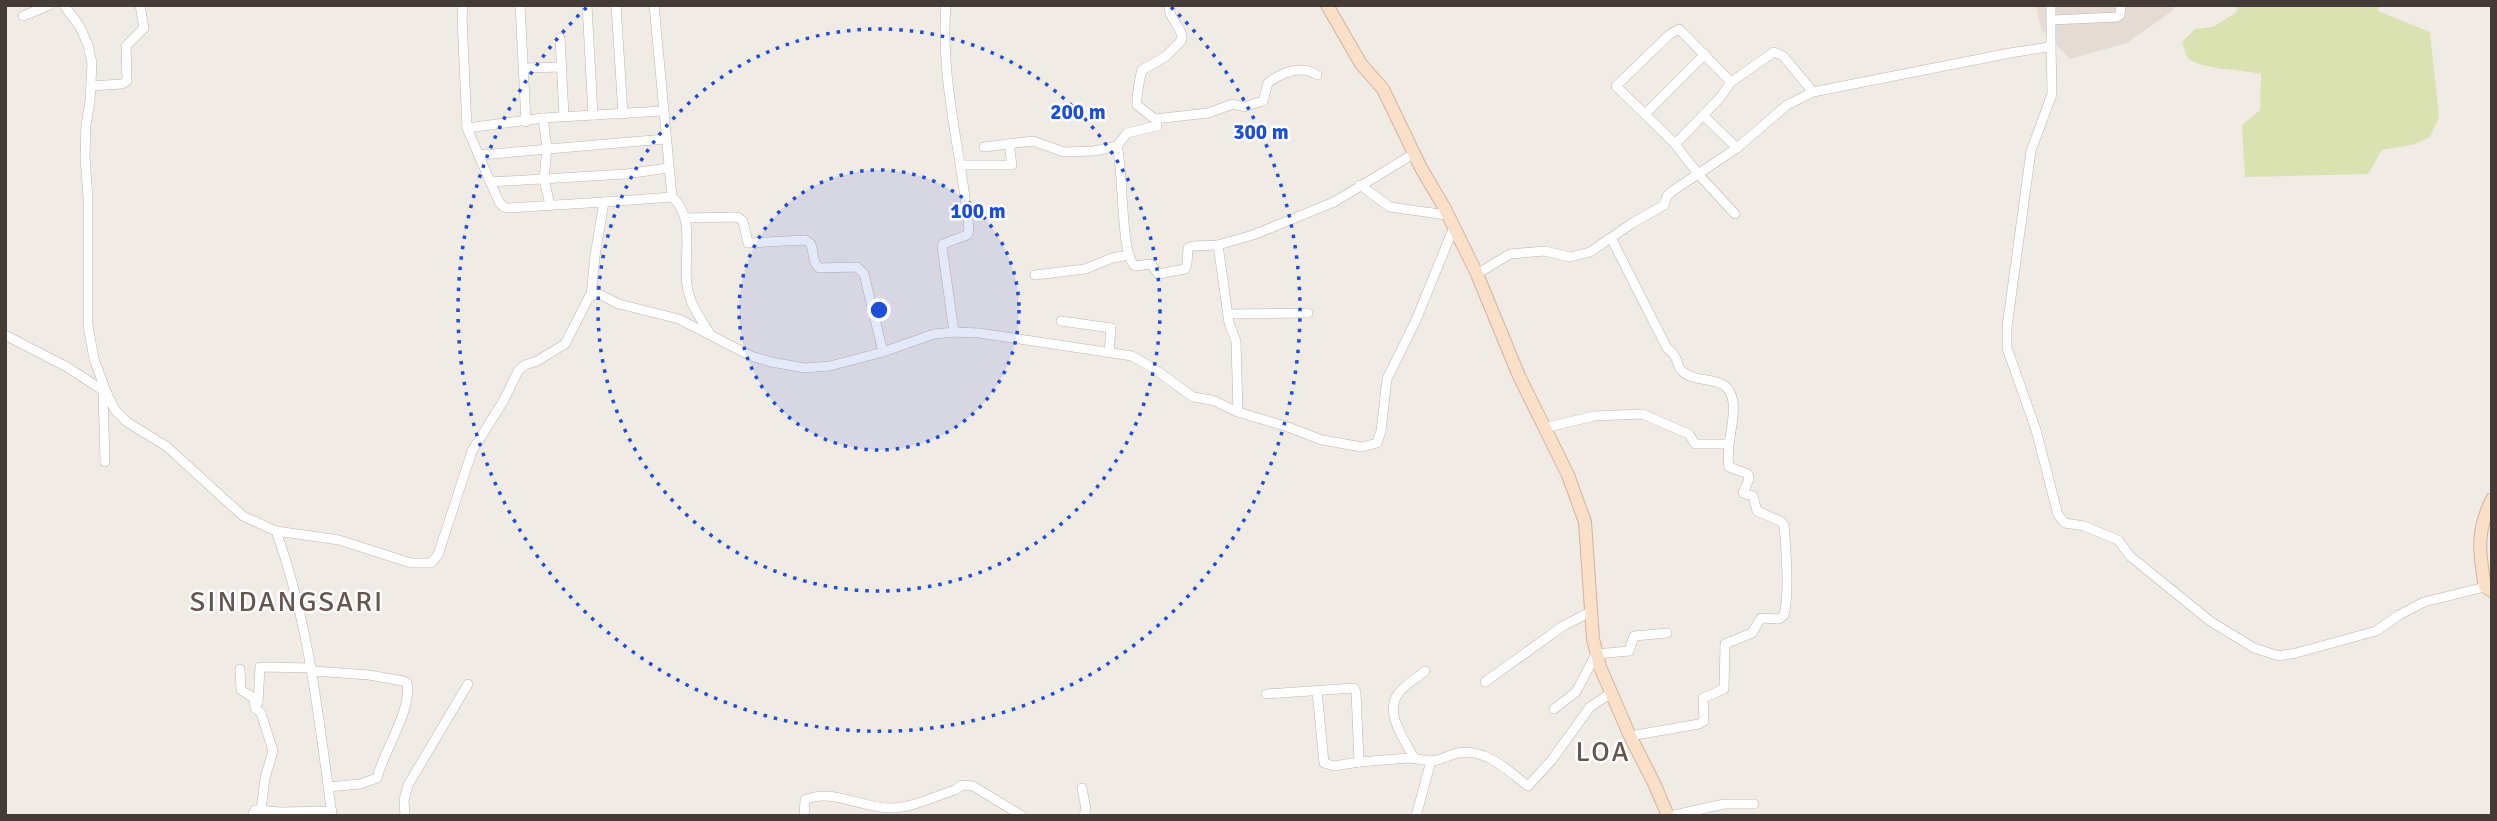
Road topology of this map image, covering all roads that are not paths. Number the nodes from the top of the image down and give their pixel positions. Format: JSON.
{"nodes":[{"id":1,"x":50,"y":5,"type":"edge"},
{"id":2,"x":64,"y":5,"type":"edge"},
{"id":3,"x":139,"y":5,"type":"edge"},
{"id":4,"x":463,"y":5,"type":"edge"},
{"id":5,"x":520,"y":5,"type":"edge"},
{"id":6,"x":587,"y":5,"type":"edge"},
{"id":7,"x":616,"y":5,"type":"edge"},
{"id":8,"x":654,"y":5,"type":"edge"},
{"id":9,"x":946,"y":5,"type":"edge"},
{"id":10,"x":1170,"y":5,"type":"edge"},
{"id":11,"x":1327,"y":5,"type":"edge"},
{"id":12,"x":2051,"y":5,"type":"edge"},
{"id":13,"x":2121,"y":5,"type":"edge"},
{"id":14,"x":23,"y":16,"type":"dead end"},
{"id":15,"x":2052,"y":20,"type":"junction"},
{"id":16,"x":560,"y":38,"type":"dead end"},
{"id":17,"x":2051,"y":44,"type":"junction"},
{"id":18,"x":1705,"y":54,"type":"junction"},
{"id":19,"x":562,"y":67,"type":"junction"},
{"id":20,"x":524,"y":68,"type":"junction"},
{"id":21,"x":1317,"y":75,"type":"dead end"},
{"id":22,"x":1731,"y":82,"type":"junction"},
{"id":23,"x":91,"y":86,"type":"junction"},
{"id":24,"x":1813,"y":92,"type":"junction"},
{"id":25,"x":663,"y":111,"type":"junction"},
{"id":26,"x":622,"y":114,"type":"junction"},
{"id":27,"x":1645,"y":114,"type":"junction"},
{"id":28,"x":593,"y":115,"type":"junction"},
{"id":29,"x":564,"y":116,"type":"junction"},
{"id":30,"x":1704,"y":116,"type":"junction"},
{"id":31,"x":542,"y":118,"type":"junction"},
{"id":32,"x":1155,"y":119,"type":"junction"},
{"id":33,"x":526,"y":122,"type":"junction"},
{"id":34,"x":467,"y":128,"type":"junction"},
{"id":35,"x":665,"y":139,"type":"junction"},
{"id":36,"x":1009,"y":144,"type":"junction"},
{"id":37,"x":1675,"y":144,"type":"junction"},
{"id":38,"x":1117,"y":146,"type":"junction"},
{"id":39,"x":984,"y":147,"type":"dead end"},
{"id":40,"x":547,"y":148,"type":"junction"},
{"id":41,"x":1737,"y":148,"type":"junction"},
{"id":42,"x":1415,"y":153,"type":"junction"},
{"id":43,"x":480,"y":155,"type":"junction"},
{"id":44,"x":961,"y":165,"type":"junction"},
{"id":45,"x":668,"y":168,"type":"junction"},
{"id":46,"x":1699,"y":176,"type":"junction"},
{"id":47,"x":544,"y":179,"type":"junction"},
{"id":48,"x":490,"y":182,"type":"junction"},
{"id":49,"x":1360,"y":185,"type":"junction"},
{"id":50,"x":672,"y":197,"type":"junction"},
{"id":51,"x":604,"y":202,"type":"junction"},
{"id":52,"x":550,"y":205,"type":"junction"},
{"id":53,"x":1735,"y":214,"type":"dead end"},
{"id":54,"x":686,"y":218,"type":"junction"},
{"id":55,"x":1451,"y":221,"type":"junction"},
{"id":56,"x":1611,"y":239,"type":"junction"},
{"id":57,"x":1218,"y":245,"type":"junction"},
{"id":58,"x":1129,"y":255,"type":"junction"},
{"id":59,"x":1477,"y":274,"type":"junction"},
{"id":60,"x":1035,"y":275,"type":"dead end"},
{"id":61,"x":591,"y":296,"type":"junction"},
{"id":62,"x":1308,"y":313,"type":"dead end"},
{"id":63,"x":1228,"y":314,"type":"junction"},
{"id":64,"x":1061,"y":321,"type":"dead end"},
{"id":65,"x":954,"y":332,"type":"junction"},
{"id":66,"x":5,"y":335,"type":"edge"},
{"id":67,"x":711,"y":335,"type":"junction"},
{"id":68,"x":883,"y":352,"type":"junction"},
{"id":69,"x":1109,"y":352,"type":"junction"},
{"id":70,"x":105,"y":392,"type":"junction"},
{"id":71,"x":1238,"y":412,"type":"junction"},
{"id":72,"x":1544,"y":428,"type":"junction"},
{"id":73,"x":1728,"y":444,"type":"junction"},
{"id":74,"x":105,"y":462,"type":"dead end"},
{"id":75,"x":2492,"y":499,"type":"edge"},
{"id":76,"x":276,"y":531,"type":"junction"},
{"id":77,"x":2488,"y":589,"type":"edge"},
{"id":78,"x":1590,"y":608,"type":"junction"},
{"id":79,"x":1667,"y":634,"type":"dead end"},
{"id":80,"x":1596,"y":654,"type":"junction"},
{"id":81,"x":240,"y":669,"type":"dead end"},
{"id":82,"x":312,"y":670,"type":"junction"},
{"id":83,"x":1425,"y":671,"type":"dead end"},
{"id":84,"x":1485,"y":682,"type":"dead end"},
{"id":85,"x":468,"y":684,"type":"dead end"},
{"id":86,"x":1317,"y":691,"type":"junction"},
{"id":87,"x":1611,"y":693,"type":"junction"},
{"id":88,"x":1266,"y":694,"type":"dead end"},
{"id":89,"x":1553,"y":709,"type":"dead end"},
{"id":90,"x":260,"y":712,"type":"junction"},
{"id":91,"x":1630,"y":736,"type":"junction"},
{"id":92,"x":1414,"y":758,"type":"junction"},
{"id":93,"x":1431,"y":761,"type":"junction"},
{"id":94,"x":1359,"y":762,"type":"junction"},
{"id":95,"x":328,"y":787,"type":"junction"},
{"id":96,"x":1082,"y":789,"type":"dead end"},
{"id":97,"x":1754,"y":804,"type":"dead end"},
{"id":98,"x":891,"y":812,"type":"edge"},
{"id":99,"x":256,"y":813,"type":"edge"},
{"id":100,"x":332,"y":813,"type":"edge"},
{"id":101,"x":405,"y":816,"type":"edge"},
{"id":102,"x":804,"y":816,"type":"edge"},
{"id":103,"x":1022,"y":816,"type":"edge"},
{"id":104,"x":1084,"y":816,"type":"edge"},
{"id":105,"x":1416,"y":816,"type":"edge"},
{"id":106,"x":1669,"y":816,"type":"edge"}],
"edges":[{"from":1,"to":14,"type":"street"},
{"from":2,"to":23,"type":"street"},
{"from":3,"to":23,"type":"street"},
{"from":4,"to":34,"type":"street"},
{"from":5,"to":20,"type":"street"},
{"from":6,"to":28,"type":"street"},
{"from":7,"to":26,"type":"street"},
{"from":8,"to":25,"type":"street"},
{"from":9,"to":44,"type":"street"},
{"from":10,"to":32,"type":"street"},
{"from":11,"to":42,"type":"street"},
{"from":12,"to":15,"type":"street"},
{"from":13,"to":15,"type":"street"},
{"from":15,"to":17,"type":"street"},
{"from":16,"to":19,"type":"street"},
{"from":17,"to":24,"type":"street"},
{"from":17,"to":77,"type":"street"},
{"from":18,"to":22,"type":"street"},
{"from":18,"to":27,"type":"street"},
{"from":18,"to":27,"type":"street"},
{"from":19,"to":20,"type":"street"},
{"from":19,"to":29,"type":"street"},
{"from":20,"to":33,"type":"street"},
{"from":21,"to":32,"type":"street"},
{"from":22,"to":24,"type":"street"},
{"from":22,"to":30,"type":"street"},
{"from":23,"to":70,"type":"street"},
{"from":24,"to":41,"type":"street"},
{"from":25,"to":26,"type":"street"},
{"from":25,"to":35,"type":"street"},
{"from":26,"to":28,"type":"street"},
{"from":27,"to":37,"type":"street"},
{"from":28,"to":29,"type":"street"},
{"from":29,"to":31,"type":"street"},
{"from":30,"to":37,"type":"street"},
{"from":30,"to":41,"type":"street"},
{"from":31,"to":33,"type":"street"},
{"from":31,"to":40,"type":"street"},
{"from":32,"to":38,"type":"street"},
{"from":33,"to":34,"type":"street"},
{"from":34,"to":43,"type":"street"},
{"from":35,"to":40,"type":"street"},
{"from":35,"to":45,"type":"street"},
{"from":36,"to":38,"type":"street"},
{"from":36,"to":39,"type":"street"},
{"from":36,"to":44,"type":"street"},
{"from":37,"to":46,"type":"street"},
{"from":38,"to":58,"type":"street"},
{"from":40,"to":43,"type":"street"},
{"from":40,"to":47,"type":"street"},
{"from":41,"to":46,"type":"street"},
{"from":42,"to":49,"type":"street"},
{"from":42,"to":55,"type":"street"},
{"from":43,"to":48,"type":"street"},
{"from":44,"to":65,"type":"street"},
{"from":45,"to":47,"type":"street"},
{"from":45,"to":50,"type":"street"},
{"from":46,"to":53,"type":"street"},
{"from":46,"to":56,"type":"street"},
{"from":47,"to":48,"type":"street"},
{"from":47,"to":52,"type":"street"},
{"from":48,"to":52,"type":"street"},
{"from":49,"to":55,"type":"street"},
{"from":49,"to":57,"type":"street"},
{"from":50,"to":51,"type":"street"},
{"from":50,"to":54,"type":"street"},
{"from":51,"to":52,"type":"street"},
{"from":51,"to":61,"type":"street"},
{"from":54,"to":67,"type":"street"},
{"from":54,"to":68,"type":"street"},
{"from":55,"to":59,"type":"street"},
{"from":55,"to":71,"type":"street"},
{"from":56,"to":59,"type":"street"},
{"from":56,"to":73,"type":"street"},
{"from":57,"to":58,"type":"street"},
{"from":57,"to":63,"type":"street"},
{"from":58,"to":60,"type":"street"},
{"from":59,"to":72,"type":"street"},
{"from":61,"to":67,"type":"street"},
{"from":61,"to":76,"type":"street"},
{"from":62,"to":63,"type":"street"},
{"from":63,"to":71,"type":"street"},
{"from":64,"to":69,"type":"street"},
{"from":65,"to":68,"type":"street"},
{"from":65,"to":69,"type":"street"},
{"from":66,"to":70,"type":"street"},
{"from":67,"to":68,"type":"street"},
{"from":69,"to":71,"type":"street"},
{"from":70,"to":74,"type":"street"},
{"from":70,"to":76,"type":"street"},
{"from":72,"to":73,"type":"street"},
{"from":72,"to":78,"type":"street"},
{"from":73,"to":91,"type":"street"},
{"from":75,"to":77,"type":"street"},
{"from":76,"to":82,"type":"street"},
{"from":78,"to":80,"type":"street"},
{"from":78,"to":84,"type":"street"},
{"from":79,"to":80,"type":"street"},
{"from":80,"to":87,"type":"street"},
{"from":80,"to":89,"type":"street"},
{"from":81,"to":90,"type":"street"},
{"from":82,"to":90,"type":"street"},
{"from":82,"to":95,"type":"street"},
{"from":82,"to":95,"type":"street"},
{"from":83,"to":92,"type":"street"},
{"from":85,"to":101,"type":"street"},
{"from":86,"to":88,"type":"street"},
{"from":86,"to":94,"type":"street"},
{"from":86,"to":94,"type":"street"},
{"from":87,"to":91,"type":"street"},
{"from":87,"to":93,"type":"street"},
{"from":90,"to":99,"type":"street"},
{"from":91,"to":106,"type":"street"},
{"from":92,"to":93,"type":"street"},
{"from":92,"to":94,"type":"street"},
{"from":93,"to":105,"type":"street"},
{"from":95,"to":100,"type":"street"},
{"from":96,"to":104,"type":"street"},
{"from":97,"to":106,"type":"street"},
{"from":98,"to":102,"type":"street"},
{"from":98,"to":103,"type":"street"},
{"from":99,"to":100,"type":"street"}]}
